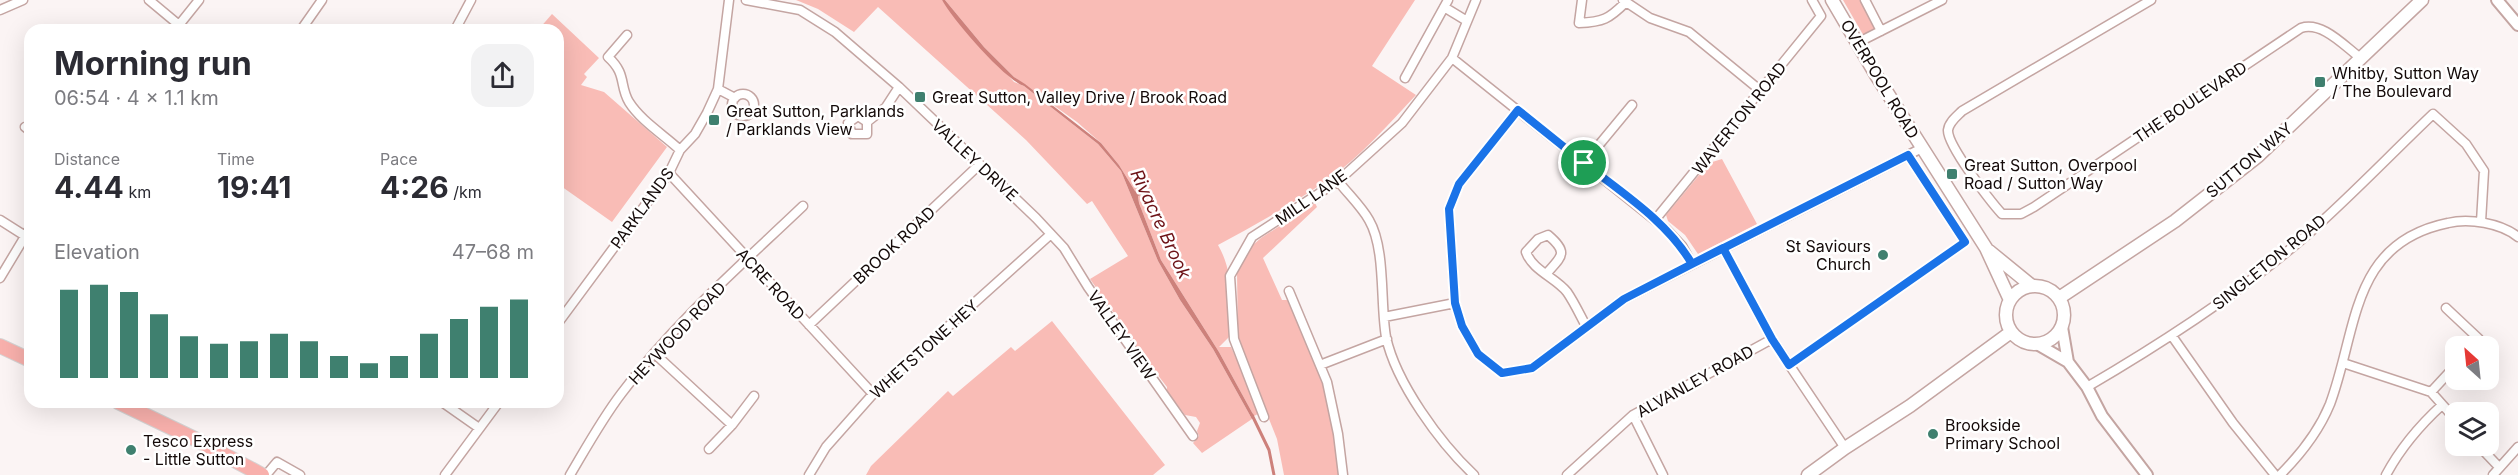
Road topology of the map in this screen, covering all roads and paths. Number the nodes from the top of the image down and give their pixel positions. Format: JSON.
{"nodes":[{"id":1,"x":23,"y":0,"type":"edge"},
{"id":2,"x":149,"y":0,"type":"edge"},
{"id":3,"x":199,"y":0,"type":"edge"},
{"id":4,"x":322,"y":0,"type":"edge"},
{"id":5,"x":471,"y":0,"type":"edge"},
{"id":6,"x":729,"y":0,"type":"edge"},
{"id":7,"x":746,"y":0,"type":"edge"},
{"id":8,"x":1476,"y":0,"type":"edge"},
{"id":9,"x":1582,"y":0,"type":"edge"},
{"id":10,"x":1812,"y":0,"type":"edge"},
{"id":11,"x":1832,"y":0,"type":"edge"},
{"id":12,"x":1865,"y":0,"type":"edge"},
{"id":13,"x":1942,"y":0,"type":"edge"},
{"id":14,"x":2151,"y":0,"type":"edge"},
{"id":15,"x":2422,"y":0,"type":"edge"},
{"id":16,"x":2497,"y":0,"type":"edge"},
{"id":17,"x":1624,"y":1,"type":"edge"},
{"id":18,"x":1446,"y":4,"type":"edge"},
{"id":19,"x":0,"y":10,"type":"edge"},
{"id":20,"x":1821,"y":16,"type":"joint"},
{"id":21,"x":1467,"y":21,"type":"junction"},
{"id":22,"x":174,"y":24,"type":"edge"},
{"id":23,"x":179,"y":24,"type":"edge"},
{"id":24,"x":305,"y":24,"type":"edge"},
{"id":25,"x":458,"y":24,"type":"edge"},
{"id":26,"x":2518,"y":25,"type":"edge"},
{"id":27,"x":1881,"y":31,"type":"junction"},
{"id":28,"x":627,"y":35,"type":"dead end"},
{"id":29,"x":1857,"y":43,"type":"junction"},
{"id":30,"x":1452,"y":58,"type":"junction"},
{"id":31,"x":2362,"y":59,"type":"junction"},
{"id":32,"x":1405,"y":78,"type":"dead end"},
{"id":33,"x":898,"y":87,"type":"junction"},
{"id":34,"x":718,"y":90,"type":"junction"},
{"id":35,"x":1761,"y":91,"type":"junction"},
{"id":36,"x":735,"y":98,"type":"dead end"},
{"id":37,"x":1632,"y":105,"type":"dead end"},
{"id":38,"x":1518,"y":110,"type":"junction"},
{"id":39,"x":867,"y":122,"type":"dead end"},
{"id":40,"x":1922,"y":148,"type":"junction"},
{"id":41,"x":680,"y":150,"type":"junction"},
{"id":42,"x":1908,"y":155,"type":"junction"},
{"id":43,"x":1584,"y":163,"type":"junction"},
{"id":44,"x":980,"y":165,"type":"junction"},
{"id":45,"x":669,"y":173,"type":"junction"},
{"id":46,"x":1338,"y":181,"type":"junction"},
{"id":47,"x":803,"y":206,"type":"dead end"},
{"id":48,"x":0,"y":220,"type":"edge"},
{"id":49,"x":1655,"y":220,"type":"junction"},
{"id":50,"x":2481,"y":222,"type":"junction"},
{"id":51,"x":24,"y":232,"type":"edge"},
{"id":52,"x":1051,"y":234,"type":"junction"},
{"id":53,"x":2518,"y":237,"type":"edge"},
{"id":54,"x":24,"y":240,"type":"edge"},
{"id":55,"x":1723,"y":248,"type":"junction"},
{"id":56,"x":1986,"y":248,"type":"junction"},
{"id":57,"x":748,"y":259,"type":"junction"},
{"id":58,"x":1692,"y":264,"type":"junction"},
{"id":59,"x":1546,"y":274,"type":"junction"},
{"id":60,"x":0,"y":278,"type":"edge"},
{"id":61,"x":2032,"y":286,"type":"junction"},
{"id":62,"x":1289,"y":291,"type":"dead end"},
{"id":63,"x":2059,"y":298,"type":"junction"},
{"id":64,"x":2010,"y":300,"type":"junction"},
{"id":65,"x":1455,"y":303,"type":"junction"},
{"id":66,"x":2446,"y":308,"type":"dead end"},
{"id":67,"x":564,"y":314,"type":"edge"},
{"id":68,"x":1384,"y":317,"type":"junction"},
{"id":69,"x":808,"y":325,"type":"junction"},
{"id":70,"x":1586,"y":326,"type":"junction"},
{"id":71,"x":2062,"y":327,"type":"junction"},
{"id":72,"x":2011,"y":332,"type":"junction"},
{"id":73,"x":2172,"y":336,"type":"junction"},
{"id":74,"x":2476,"y":336,"type":"edge"},
{"id":75,"x":1387,"y":339,"type":"junction"},
{"id":76,"x":1772,"y":339,"type":"junction"},
{"id":77,"x":2037,"y":344,"type":"junction"},
{"id":78,"x":0,"y":346,"type":"edge"},
{"id":79,"x":654,"y":354,"type":"junction"},
{"id":80,"x":24,"y":357,"type":"edge"},
{"id":81,"x":2068,"y":362,"type":"junction"},
{"id":82,"x":2343,"y":363,"type":"junction"},
{"id":83,"x":1320,"y":365,"type":"junction"},
{"id":84,"x":1789,"y":365,"type":"junction"},
{"id":85,"x":2445,"y":377,"type":"edge"},
{"id":86,"x":2087,"y":387,"type":"junction"},
{"id":87,"x":2431,"y":392,"type":"junction"},
{"id":88,"x":873,"y":394,"type":"junction"},
{"id":89,"x":754,"y":396,"type":"dead end"},
{"id":90,"x":2442,"y":405,"type":"junction"},
{"id":91,"x":130,"y":408,"type":"edge"},
{"id":92,"x":451,"y":408,"type":"edge"},
{"id":93,"x":494,"y":408,"type":"edge"},
{"id":94,"x":2445,"y":408,"type":"edge"},
{"id":95,"x":1633,"y":415,"type":"junction"},
{"id":96,"x":1264,"y":417,"type":"dead end"},
{"id":97,"x":732,"y":424,"type":"junction"},
{"id":98,"x":479,"y":428,"type":"junction"},
{"id":99,"x":1193,"y":436,"type":"dead end"},
{"id":100,"x":2518,"y":447,"type":"edge"},
{"id":101,"x":1845,"y":448,"type":"junction"},
{"id":102,"x":709,"y":449,"type":"dead end"},
{"id":103,"x":2489,"y":456,"type":"edge"},
{"id":104,"x":2499,"y":467,"type":"junction"},
{"id":105,"x":264,"y":475,"type":"edge"},
{"id":106,"x":300,"y":475,"type":"edge"},
{"id":107,"x":445,"y":475,"type":"edge"},
{"id":108,"x":570,"y":475,"type":"edge"},
{"id":109,"x":809,"y":475,"type":"edge"},
{"id":110,"x":1343,"y":475,"type":"edge"},
{"id":111,"x":1474,"y":475,"type":"edge"},
{"id":112,"x":1567,"y":475,"type":"edge"},
{"id":113,"x":1663,"y":475,"type":"edge"},
{"id":114,"x":1808,"y":475,"type":"edge"},
{"id":115,"x":2147,"y":475,"type":"edge"},
{"id":116,"x":2275,"y":475,"type":"edge"},
{"id":117,"x":2280,"y":475,"type":"edge"},
{"id":118,"x":2386,"y":475,"type":"edge"},
{"id":119,"x":2493,"y":475,"type":"edge"}],
"edges":[{"from":1,"to":19,"type":"street"},
{"from":2,"to":22,"type":"street"},
{"from":3,"to":23,"type":"street"},
{"from":4,"to":24,"type":"street"},
{"from":5,"to":25,"type":"street"},
{"from":6,"to":34,"type":"street","name":"PARKLANDS"},
{"from":7,"to":33,"type":"street","name":"VALLEY DRIVE"},
{"from":8,"to":21,"type":"street","name":"MILL LANE"},
{"from":9,"to":17,"type":"street"},
{"from":10,"to":20,"type":"street","name":"OVERPOOL ROAD"},
{"from":11,"to":29,"type":"main road","name":"OVERPOOL ROAD"},
{"from":12,"to":27,"type":"street"},
{"from":13,"to":27,"type":"street"},
{"from":14,"to":31,"type":"street","name":"THE BOULEVARD"},
{"from":15,"to":31,"type":"main road","name":"SUTTON WAY"},
{"from":16,"to":26,"type":"street"},
{"from":17,"to":35,"type":"street"},
{"from":18,"to":21,"type":"street"},
{"from":18,"to":32,"type":"street"},
{"from":20,"to":35,"type":"street","name":"WAVERTON ROAD"},
{"from":21,"to":30,"type":"street","name":"MILL LANE"},
{"from":27,"to":29,"type":"street"},
{"from":28,"to":41,"type":"street"},
{"from":29,"to":40,"type":"main road","name":"OVERPOOL ROAD"},
{"from":30,"to":38,"type":"street"},
{"from":30,"to":46,"type":"street","name":"MILL LANE"},
{"from":31,"to":63,"type":"main road","name":"SUTTON WAY"},
{"from":33,"to":39,"type":"street"},
{"from":33,"to":44,"type":"street","name":"VALLEY DRIVE"},
{"from":34,"to":36,"type":"street"},
{"from":34,"to":41,"type":"street","name":"PARKLANDS"},
{"from":35,"to":49,"type":"street","name":"WAVERTON ROAD"},
{"from":37,"to":43,"type":"street"},
{"from":38,"to":43,"type":"street"},
{"from":38,"to":65,"type":"street"},
{"from":40,"to":42,"type":"street"},
{"from":40,"to":56,"type":"main road","name":"OVERPOOL ROAD"},
{"from":41,"to":45,"type":"street","name":"PARKLANDS"},
{"from":42,"to":55,"type":"street"},
{"from":42,"to":84,"type":"street"},
{"from":43,"to":49,"type":"street"},
{"from":44,"to":52,"type":"street","name":"VALLEY DRIVE"},
{"from":44,"to":69,"type":"street","name":"BROOK ROAD"},
{"from":45,"to":57,"type":"street","name":"ACRE ROAD"},
{"from":45,"to":67,"type":"street","name":"PARKLANDS"},
{"from":46,"to":68,"type":"street"},
{"from":46,"to":96,"type":"street","name":"MILL LANE"},
{"from":47,"to":57,"type":"street","name":"HEYWOOD ROAD"},
{"from":48,"to":51,"type":"street"},
{"from":49,"to":58,"type":"street"},
{"from":50,"to":53,"type":"street"},
{"from":50,"to":73,"type":"street","name":"SINGLETON ROAD"},
{"from":50,"to":82,"type":"street"},
{"from":52,"to":88,"type":"street","name":"WHETSTONE HEY"},
{"from":52,"to":99,"type":"street","name":"VALLEY VIEW"},
{"from":54,"to":60,"type":"street"},
{"from":55,"to":58,"type":"street"},
{"from":55,"to":76,"type":"street"},
{"from":56,"to":61,"type":"main road","name":"OVERPOOL ROAD"},
{"from":56,"to":64,"type":"main road","name":"OVERPOOL ROAD"},
{"from":57,"to":69,"type":"street","name":"ACRE ROAD"},
{"from":57,"to":79,"type":"street","name":"HEYWOOD ROAD"},
{"from":58,"to":70,"type":"street"},
{"from":59,"to":59,"type":"street"},
{"from":59,"to":70,"type":"street"},
{"from":61,"to":63,"type":"main road"},
{"from":61,"to":64,"type":"main road"},
{"from":62,"to":83,"type":"street"},
{"from":63,"to":71,"type":"main road"},
{"from":64,"to":72,"type":"main road"},
{"from":65,"to":68,"type":"street"},
{"from":65,"to":70,"type":"street"},
{"from":66,"to":74,"type":"street"},
{"from":68,"to":75,"type":"street"},
{"from":69,"to":88,"type":"street","name":"ACRE ROAD"},
{"from":71,"to":77,"type":"main road"},
{"from":71,"to":81,"type":"street"},
{"from":72,"to":77,"type":"main road"},
{"from":72,"to":101,"type":"main road"},
{"from":73,"to":86,"type":"street","name":"SINGLETON ROAD"},
{"from":73,"to":116,"type":"street"},
{"from":75,"to":83,"type":"street"},
{"from":75,"to":111,"type":"street"},
{"from":76,"to":84,"type":"street"},
{"from":76,"to":95,"type":"street","name":"ALVANLEY ROAD"},
{"from":77,"to":81,"type":"street"},
{"from":78,"to":80,"type":"main road"},
{"from":79,"to":97,"type":"street"},
{"from":79,"to":108,"type":"street","name":"HEYWOOD ROAD"},
{"from":81,"to":86,"type":"street"},
{"from":82,"to":87,"type":"street"},
{"from":82,"to":117,"type":"street"},
{"from":83,"to":110,"type":"street"},
{"from":84,"to":101,"type":"street"},
{"from":85,"to":87,"type":"street"},
{"from":86,"to":115,"type":"street"},
{"from":87,"to":90,"type":"street"},
{"from":88,"to":109,"type":"street","name":"WHETSTONE HEY"},
{"from":89,"to":97,"type":"street"},
{"from":90,"to":94,"type":"street"},
{"from":90,"to":118,"type":"street"},
{"from":91,"to":105,"type":"main road"},
{"from":92,"to":98,"type":"street"},
{"from":93,"to":98,"type":"street"},
{"from":95,"to":112,"type":"street","name":"ALVANLEY ROAD"},
{"from":95,"to":113,"type":"street"},
{"from":97,"to":102,"type":"street"},
{"from":98,"to":107,"type":"street"},
{"from":100,"to":104,"type":"street"},
{"from":101,"to":114,"type":"main road"},
{"from":103,"to":104,"type":"street"},
{"from":104,"to":119,"type":"street"},
{"from":105,"to":106,"type":"street"}]}
